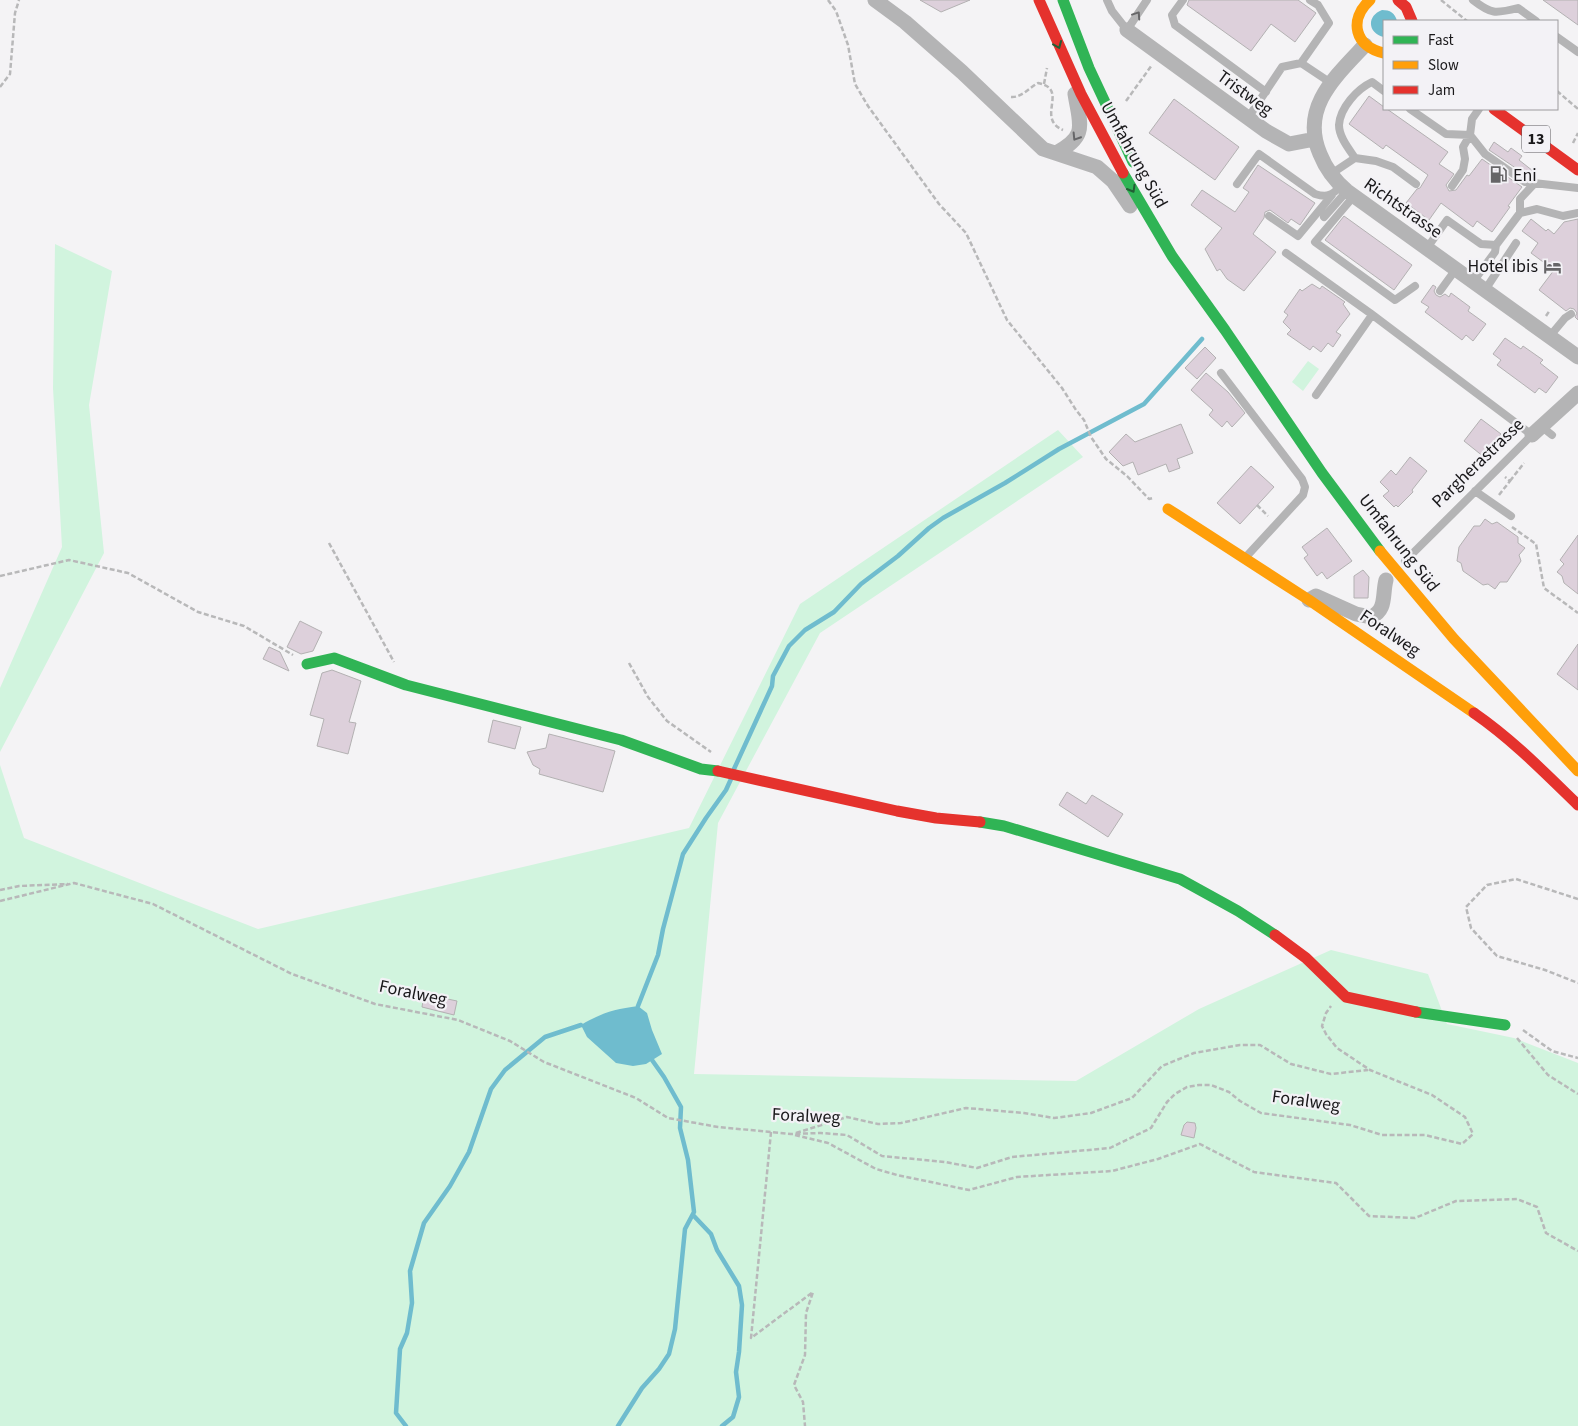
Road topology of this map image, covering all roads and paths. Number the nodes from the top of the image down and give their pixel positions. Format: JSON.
{"nodes":[{"id":1,"x":19,"y":0,"type":"edge"},
{"id":2,"x":828,"y":0,"type":"edge"},
{"id":3,"x":875,"y":0,"type":"edge"},
{"id":4,"x":1039,"y":0,"type":"edge"},
{"id":5,"x":1063,"y":0,"type":"edge"},
{"id":6,"x":1107,"y":0,"type":"edge"},
{"id":7,"x":1147,"y":0,"type":"edge"},
{"id":8,"x":1183,"y":0,"type":"edge"},
{"id":9,"x":1310,"y":0,"type":"edge"},
{"id":10,"x":1370,"y":0,"type":"edge"},
{"id":11,"x":1441,"y":0,"type":"edge"},
{"id":12,"x":1473,"y":0,"type":"edge"},
{"id":13,"x":1466,"y":20,"type":"edge"},
{"id":14,"x":1535,"y":20,"type":"edge"},
{"id":15,"x":1127,"y":30,"type":"junction"},
{"id":16,"x":1558,"y":38,"type":"edge"},
{"id":17,"x":1364,"y":45,"type":"junction"},
{"id":18,"x":1383,"y":52,"type":"edge"},
{"id":19,"x":1578,"y":52,"type":"edge"},
{"id":20,"x":1160,"y":54,"type":"junction"},
{"id":21,"x":1301,"y":63,"type":"junction"},
{"id":22,"x":1073,"y":79,"type":"junction"},
{"id":23,"x":1331,"y":83,"type":"junction"},
{"id":24,"x":0,"y":87,"type":"edge"},
{"id":25,"x":1383,"y":89,"type":"edge"},
{"id":26,"x":1266,"y":92,"type":"junction"},
{"id":27,"x":1558,"y":92,"type":"edge"},
{"id":28,"x":1009,"y":97,"type":"dead end"},
{"id":29,"x":1120,"y":105,"type":"dead end"},
{"id":30,"x":1578,"y":109,"type":"edge"},
{"id":31,"x":1411,"y":110,"type":"edge"},
{"id":32,"x":1478,"y":110,"type":"edge"},
{"id":33,"x":1501,"y":111,"type":"edge"},
{"id":34,"x":1248,"y":118,"type":"junction"},
{"id":35,"x":1067,"y":131,"type":"dead end"},
{"id":36,"x":1578,"y":133,"type":"edge"},
{"id":37,"x":1470,"y":134,"type":"junction"},
{"id":38,"x":1315,"y":139,"type":"junction"},
{"id":39,"x":1571,"y":146,"type":"dead end"},
{"id":40,"x":1056,"y":153,"type":"junction"},
{"id":41,"x":1355,"y":158,"type":"junction"},
{"id":42,"x":1136,"y":169,"type":"dead end"},
{"id":43,"x":1578,"y":170,"type":"edge"},
{"id":44,"x":1331,"y":174,"type":"junction"},
{"id":45,"x":1237,"y":184,"type":"dead end"},
{"id":46,"x":1416,"y":184,"type":"dead end"},
{"id":47,"x":1534,"y":184,"type":"junction"},
{"id":48,"x":1452,"y":186,"type":"dead end"},
{"id":49,"x":1578,"y":188,"type":"edge"},
{"id":50,"x":1344,"y":192,"type":"junction"},
{"id":51,"x":1160,"y":212,"type":"dead end"},
{"id":52,"x":1520,"y":213,"type":"junction"},
{"id":53,"x":1578,"y":213,"type":"edge"},
{"id":54,"x":1269,"y":216,"type":"dead end"},
{"id":55,"x":1324,"y":218,"type":"dead end"},
{"id":56,"x":1516,"y":244,"type":"dead end"},
{"id":57,"x":1496,"y":245,"type":"junction"},
{"id":58,"x":1166,"y":247,"type":"junction"},
{"id":59,"x":1427,"y":248,"type":"junction"},
{"id":60,"x":1286,"y":253,"type":"dead end"},
{"id":61,"x":1456,"y":269,"type":"junction"},
{"id":62,"x":1415,"y":286,"type":"dead end"},
{"id":63,"x":1479,"y":286,"type":"junction"},
{"id":64,"x":1440,"y":291,"type":"dead end"},
{"id":65,"x":1571,"y":314,"type":"dead end"},
{"id":66,"x":1372,"y":315,"type":"junction"},
{"id":67,"x":1216,"y":317,"type":"junction"},
{"id":68,"x":1550,"y":336,"type":"junction"},
{"id":69,"x":1578,"y":357,"type":"edge"},
{"id":70,"x":1221,"y":373,"type":"dead end"},
{"id":71,"x":1578,"y":393,"type":"edge"},
{"id":72,"x":1316,"y":395,"type":"dead end"},
{"id":73,"x":1542,"y":432,"type":"junction"},
{"id":74,"x":1524,"y":463,"type":"dead end"},
{"id":75,"x":1508,"y":484,"type":"dead end"},
{"id":76,"x":1475,"y":491,"type":"junction"},
{"id":77,"x":1158,"y":498,"type":"dead end"},
{"id":78,"x":1257,"y":505,"type":"dead end"},
{"id":79,"x":1168,"y":509,"type":"dead end"},
{"id":80,"x":1509,"y":520,"type":"joint"},
{"id":81,"x":1276,"y":524,"type":"junction"},
{"id":82,"x":329,"y":543,"type":"dead end"},
{"id":83,"x":1245,"y":558,"type":"junction"},
{"id":84,"x":1405,"y":561,"type":"dead end"},
{"id":85,"x":0,"y":576,"type":"edge"},
{"id":86,"x":1386,"y":580,"type":"dead end"},
{"id":87,"x":1309,"y":600,"type":"junction"},
{"id":88,"x":1578,"y":613,"type":"edge"},
{"id":89,"x":629,"y":663,"type":"dead end"},
{"id":90,"x":307,"y":664,"type":"joint"},
{"id":91,"x":406,"y":685,"type":"junction"},
{"id":92,"x":711,"y":752,"type":"dead end"},
{"id":93,"x":1578,"y":771,"type":"edge"},
{"id":94,"x":1578,"y":805,"type":"edge"},
{"id":95,"x":74,"y":883,"type":"junction"},
{"id":96,"x":0,"y":890,"type":"edge"},
{"id":97,"x":1578,"y":899,"type":"edge"},
{"id":98,"x":0,"y":901,"type":"edge"},
{"id":99,"x":1578,"y":983,"type":"edge"},
{"id":100,"x":1340,"y":992,"type":"junction"},
{"id":101,"x":1505,"y":1025,"type":"junction"},
{"id":102,"x":1578,"y":1058,"type":"edge"},
{"id":103,"x":1370,"y":1070,"type":"junction"},
{"id":104,"x":1578,"y":1094,"type":"edge"},
{"id":105,"x":771,"y":1132,"type":"junction"},
{"id":106,"x":791,"y":1134,"type":"junction"},
{"id":107,"x":1578,"y":1250,"type":"edge"},
{"id":108,"x":805,"y":1426,"type":"edge"}],
"edges":[{"from":1,"to":24,"type":"path"},
{"from":2,"to":77,"type":"path"},
{"from":3,"to":40,"type":"street"},
{"from":4,"to":22,"type":"street","name":"Umfahrung Süd","one_way":true},
{"from":5,"to":42,"type":"street","name":"Umfahrung Süd"},
{"from":6,"to":15,"type":"lane"},
{"from":15,"to":7,"type":"lane","one_way":true},
{"from":8,"to":26,"type":"lane"},
{"from":9,"to":21,"type":"lane"},
{"from":10,"to":17,"type":"street"},
{"from":11,"to":13,"type":"path"},
{"from":12,"to":14,"type":"lane"},
{"from":15,"to":20,"type":"street","name":"Tristweg"},
{"from":16,"to":19,"type":"lane"},
{"from":17,"to":18,"type":"street"},
{"from":17,"to":23,"type":"street","name":"Richtstrasse"},
{"from":20,"to":29,"type":"path"},
{"from":20,"to":34,"type":"street","name":"Tristweg"},
{"from":21,"to":23,"type":"lane"},
{"from":21,"to":26,"type":"lane"},
{"from":22,"to":40,"type":"street","one_way":true},
{"from":22,"to":58,"type":"street","name":"Umfahrung Süd","one_way":true},
{"from":23,"to":38,"type":"street","name":"Richtstrasse"},
{"from":25,"to":41,"type":"lane"},
{"from":26,"to":34,"type":"lane"},
{"from":27,"to":30,"type":"path"},
{"from":28,"to":35,"type":"path"},
{"from":31,"to":37,"type":"lane"},
{"from":32,"to":37,"type":"lane"},
{"from":33,"to":43,"type":"street","number":"13"},
{"from":34,"to":38,"type":"street","name":"Tristweg"},
{"from":36,"to":39,"type":"path"},
{"from":37,"to":47,"type":"lane"},
{"from":37,"to":48,"type":"lane"},
{"from":38,"to":44,"type":"street","name":"Richtstrasse"},
{"from":40,"to":58,"type":"street"},
{"from":41,"to":44,"type":"lane"},
{"from":41,"to":46,"type":"lane"},
{"from":44,"to":50,"type":"street","name":"Richtstrasse"},
{"from":45,"to":50,"type":"lane"},
{"from":47,"to":49,"type":"lane"},
{"from":47,"to":52,"type":"lane"},
{"from":50,"to":54,"type":"lane"},
{"from":50,"to":55,"type":"lane"},
{"from":50,"to":59,"type":"street","name":"Richtstrasse"},
{"from":50,"to":62,"type":"lane"},
{"from":51,"to":67,"type":"street","name":"Umfahrung Süd"},
{"from":52,"to":53,"type":"lane"},
{"from":52,"to":57,"type":"lane"},
{"from":56,"to":63,"type":"lane"},
{"from":57,"to":59,"type":"lane"},
{"from":57,"to":63,"type":"lane"},
{"from":58,"to":67,"type":"street","name":"Umfahrung Süd"},
{"from":59,"to":61,"type":"street","name":"Richtstrasse"},
{"from":60,"to":66,"type":"lane"},
{"from":61,"to":63,"type":"street","name":"Richtstrasse"},
{"from":61,"to":64,"type":"lane"},
{"from":63,"to":68,"type":"street","name":"Richtstrasse"},
{"from":65,"to":68,"type":"lane"},
{"from":66,"to":72,"type":"lane"},
{"from":66,"to":73,"type":"lane"},
{"from":67,"to":93,"type":"street","name":"Umfahrung Süd"},
{"from":68,"to":69,"type":"street","name":"Richtstrasse"},
{"from":70,"to":81,"type":"lane"},
{"from":71,"to":73,"type":"street","name":"Pargherastrasse"},
{"from":73,"to":76,"type":"lane","name":"Pargherastrasse"},
{"from":74,"to":75,"type":"path"},
{"from":76,"to":80,"type":"lane"},
{"from":76,"to":84,"type":"lane","name":"Pargherastrasse"},
{"from":78,"to":81,"type":"path"},
{"from":79,"to":83,"type":"street","name":"Foralweg"},
{"from":80,"to":88,"type":"path"},
{"from":81,"to":83,"type":"lane"},
{"from":82,"to":91,"type":"path"},
{"from":83,"to":87,"type":"street","name":"Foralweg"},
{"from":85,"to":90,"type":"path"},
{"from":86,"to":87,"type":"street"},
{"from":87,"to":94,"type":"street","name":"Foralweg"},
{"from":89,"to":92,"type":"path"},
{"from":90,"to":91,"type":"street"},
{"from":91,"to":100,"type":"street"},
{"from":95,"to":96,"type":"path"},
{"from":95,"to":98,"type":"path","name":"Foralweg"},
{"from":95,"to":105,"type":"path","name":"Foralweg"},
{"from":97,"to":99,"type":"path"},
{"from":100,"to":101,"type":"street"},
{"from":100,"to":103,"type":"path","name":"Foralweg"},
{"from":101,"to":102,"type":"path"},
{"from":101,"to":104,"type":"path"},
{"from":103,"to":106,"type":"path"},
{"from":103,"to":106,"type":"path","name":"Foralweg"},
{"from":105,"to":106,"type":"path","name":"Foralweg"},
{"from":105,"to":108,"type":"path"},
{"from":106,"to":107,"type":"path"}]}
